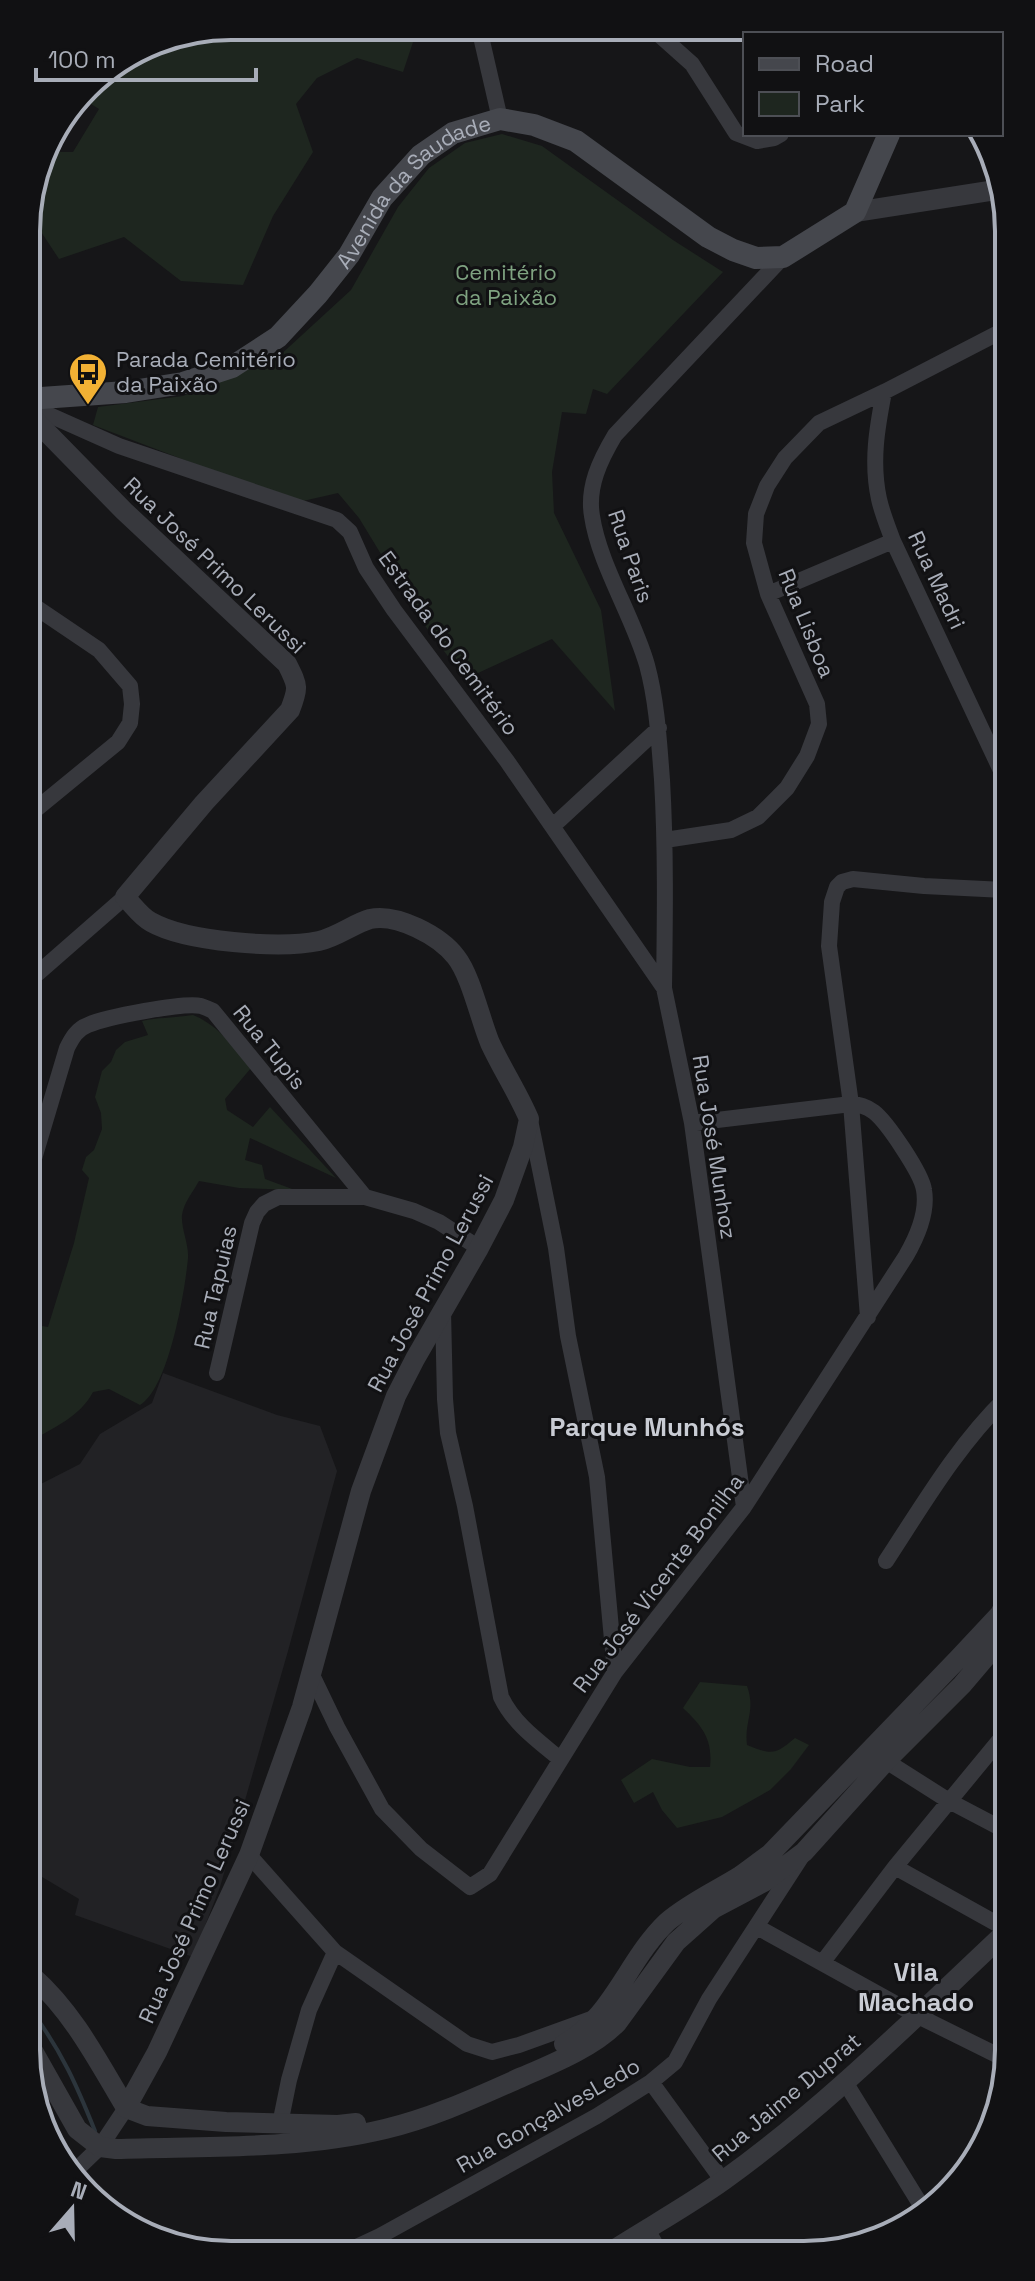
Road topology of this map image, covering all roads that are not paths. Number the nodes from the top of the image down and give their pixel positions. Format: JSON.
{"nodes":[{"id":1,"x":482,"y":40,"type":"edge"},
{"id":2,"x":665,"y":40,"type":"edge"},
{"id":3,"x":500,"y":119,"type":"junction"},
{"id":4,"x":743,"y":136,"type":"edge"},
{"id":5,"x":744,"y":136,"type":"edge"},
{"id":6,"x":778,"y":136,"type":"edge"},
{"id":7,"x":888,"y":136,"type":"edge"},
{"id":8,"x":990,"y":191,"type":"edge"},
{"id":9,"x":855,"y":212,"type":"junction"},
{"id":10,"x":783,"y":257,"type":"junction"},
{"id":11,"x":995,"y":335,"type":"edge"},
{"id":12,"x":884,"y":392,"type":"junction"},
{"id":13,"x":40,"y":401,"type":"edge"},
{"id":14,"x":40,"y":408,"type":"edge"},
{"id":15,"x":40,"y":425,"type":"edge"},
{"id":16,"x":893,"y":541,"type":"junction"},
{"id":17,"x":768,"y":594,"type":"junction"},
{"id":18,"x":40,"y":610,"type":"edge"},
{"id":19,"x":659,"y":728,"type":"junction"},
{"id":20,"x":995,"y":758,"type":"edge"},
{"id":21,"x":40,"y":803,"type":"edge"},
{"id":22,"x":553,"y":826,"type":"junction"},
{"id":23,"x":665,"y":840,"type":"junction"},
{"id":24,"x":995,"y":890,"type":"edge"},
{"id":25,"x":125,"y":897,"type":"junction"},
{"id":26,"x":40,"y":971,"type":"edge"},
{"id":27,"x":664,"y":988,"type":"junction"},
{"id":28,"x":851,"y":1104,"type":"junction"},
{"id":29,"x":529,"y":1119,"type":"junction"},
{"id":30,"x":692,"y":1123,"type":"junction"},
{"id":31,"x":40,"y":1138,"type":"edge"},
{"id":32,"x":365,"y":1197,"type":"junction"},
{"id":33,"x":479,"y":1248,"type":"junction"},
{"id":34,"x":443,"y":1309,"type":"junction"},
{"id":35,"x":868,"y":1317,"type":"junction"},
{"id":36,"x":217,"y":1373,"type":"dead end"},
{"id":37,"x":995,"y":1409,"type":"edge"},
{"id":38,"x":744,"y":1507,"type":"junction"},
{"id":39,"x":886,"y":1561,"type":"dead end"},
{"id":40,"x":995,"y":1619,"type":"edge"},
{"id":41,"x":995,"y":1656,"type":"edge"},
{"id":42,"x":615,"y":1672,"type":"junction"},
{"id":43,"x":311,"y":1673,"type":"junction"},
{"id":44,"x":995,"y":1745,"type":"edge"},
{"id":45,"x":560,"y":1759,"type":"junction"},
{"id":46,"x":886,"y":1761,"type":"junction"},
{"id":47,"x":949,"y":1801,"type":"junction"},
{"id":48,"x":805,"y":1820,"type":"junction"},
{"id":49,"x":995,"y":1825,"type":"edge"},
{"id":50,"x":777,"y":1848,"type":"junction"},
{"id":51,"x":806,"y":1850,"type":"junction"},
{"id":52,"x":249,"y":1855,"type":"junction"},
{"id":53,"x":895,"y":1867,"type":"junction"},
{"id":54,"x":995,"y":1923,"type":"edge"},
{"id":55,"x":757,"y":1927,"type":"junction"},
{"id":56,"x":995,"y":1942,"type":"edge"},
{"id":57,"x":335,"y":1952,"type":"junction"},
{"id":58,"x":822,"y":1963,"type":"junction"},
{"id":59,"x":40,"y":1983,"type":"edge"},
{"id":60,"x":916,"y":2015,"type":"junction"},
{"id":61,"x":605,"y":2022,"type":"junction"},
{"id":62,"x":995,"y":2054,"type":"edge"},
{"id":63,"x":41,"y":2066,"type":"edge"},
{"id":64,"x":651,"y":2082,"type":"junction"},
{"id":65,"x":845,"y":2082,"type":"junction"},
{"id":66,"x":126,"y":2108,"type":"junction"},
{"id":67,"x":280,"y":2124,"type":"junction"},
{"id":68,"x":100,"y":2147,"type":"junction"},
{"id":69,"x":80,"y":2166,"type":"edge"},
{"id":70,"x":723,"y":2181,"type":"junction"},
{"id":71,"x":919,"y":2202,"type":"edge"},
{"id":72,"x":647,"y":2229,"type":"junction"},
{"id":73,"x":369,"y":2241,"type":"edge"},
{"id":74,"x":628,"y":2241,"type":"edge"},
{"id":75,"x":654,"y":2241,"type":"edge"}],
"edges":[{"from":1,"to":3,"type":"street"},
{"from":2,"to":4,"type":"street"},
{"from":3,"to":10,"type":"main road","name":"Avenida da Saudade"},
{"from":3,"to":13,"type":"main road","name":"Avenida da Saudade"},
{"from":5,"to":6,"type":"street"},
{"from":7,"to":9,"type":"main road"},
{"from":8,"to":9,"type":"street"},
{"from":9,"to":10,"type":"main road"},
{"from":10,"to":19,"type":"street","name":"Rua Paris"},
{"from":11,"to":12,"type":"street","name":"Rua Lisboa"},
{"from":12,"to":16,"type":"street","name":"Rua Madri"},
{"from":12,"to":17,"type":"street","name":"Rua Lisboa"},
{"from":14,"to":22,"type":"street","name":"Estrada do Cemitério"},
{"from":15,"to":25,"type":"street","name":"Rua José Primo Lerussi"},
{"from":16,"to":17,"type":"street"},
{"from":16,"to":20,"type":"street","name":"Rua Madri"},
{"from":17,"to":23,"type":"street","name":"Rua Lisboa"},
{"from":18,"to":21,"type":"street"},
{"from":19,"to":22,"type":"street"},
{"from":19,"to":23,"type":"street","name":"Rua Paris"},
{"from":22,"to":27,"type":"street","name":"Rua José Munhoz"},
{"from":23,"to":27,"type":"street","name":"Rua Paris"},
{"from":24,"to":28,"type":"street"},
{"from":25,"to":26,"type":"street"},
{"from":25,"to":29,"type":"street"},
{"from":27,"to":30,"type":"street","name":"Rua José Munhoz"},
{"from":28,"to":30,"type":"street"},
{"from":28,"to":35,"type":"street"},
{"from":28,"to":35,"type":"street","name":"Rua José Vicente Bonilha"},
{"from":29,"to":33,"type":"street","name":"Rua José Primo Lerussi"},
{"from":29,"to":42,"type":"street"},
{"from":30,"to":38,"type":"street","name":"Rua José Munhoz"},
{"from":31,"to":32,"type":"street","name":"Rua Tupis"},
{"from":32,"to":33,"type":"street","name":"Rua Tapuias"},
{"from":32,"to":36,"type":"street","name":"Rua Tapuias"},
{"from":33,"to":34,"type":"street","name":"Rua José Primo Lerussi"},
{"from":34,"to":43,"type":"street","name":"Rua José Primo Lerussi"},
{"from":34,"to":45,"type":"street"},
{"from":35,"to":38,"type":"street","name":"Rua José Vicente Bonilha"},
{"from":37,"to":39,"type":"street"},
{"from":38,"to":42,"type":"street","name":"Rua José Vicente Bonilha"},
{"from":40,"to":48,"type":"street"},
{"from":41,"to":46,"type":"street"},
{"from":42,"to":45,"type":"street","name":"Rua José Vicente Bonilha"},
{"from":43,"to":45,"type":"street","name":"Rua José Vicente Bonilha"},
{"from":43,"to":52,"type":"street","name":"Rua José Primo Lerussi"},
{"from":44,"to":47,"type":"street"},
{"from":46,"to":47,"type":"street"},
{"from":46,"to":51,"type":"street"},
{"from":47,"to":49,"type":"street"},
{"from":47,"to":53,"type":"street"},
{"from":48,"to":50,"type":"street"},
{"from":48,"to":51,"type":"street"},
{"from":50,"to":51,"type":"street"},
{"from":50,"to":61,"type":"street"},
{"from":51,"to":55,"type":"street","name":"Rua GonçalvesLedo"},
{"from":51,"to":61,"type":"street"},
{"from":52,"to":57,"type":"street"},
{"from":52,"to":66,"type":"street","name":"Rua José Primo Lerussi"},
{"from":53,"to":54,"type":"street"},
{"from":53,"to":58,"type":"street"},
{"from":55,"to":58,"type":"street"},
{"from":55,"to":64,"type":"street","name":"Rua GonçalvesLedo"},
{"from":56,"to":60,"type":"street","name":"Rua Jaime Duprat"},
{"from":57,"to":61,"type":"street"},
{"from":57,"to":67,"type":"street"},
{"from":58,"to":60,"type":"street"},
{"from":59,"to":66,"type":"street"},
{"from":60,"to":62,"type":"street"},
{"from":60,"to":65,"type":"street","name":"Rua Jaime Duprat"},
{"from":61,"to":67,"type":"street"},
{"from":61,"to":68,"type":"street"},
{"from":63,"to":68,"type":"street"},
{"from":64,"to":70,"type":"street"},
{"from":64,"to":73,"type":"street","name":"Rua GonçalvesLedo"},
{"from":65,"to":70,"type":"street","name":"Rua Jaime Duprat"},
{"from":65,"to":71,"type":"street"},
{"from":66,"to":67,"type":"street"},
{"from":66,"to":68,"type":"street","name":"Rua José Primo Lerussi"},
{"from":68,"to":69,"type":"street","name":"Rua José Primo Lerussi"},
{"from":70,"to":72,"type":"street","name":"Rua Jaime Duprat"},
{"from":72,"to":74,"type":"street","name":"Rua Jaime Duprat"},
{"from":72,"to":75,"type":"street"}]}
